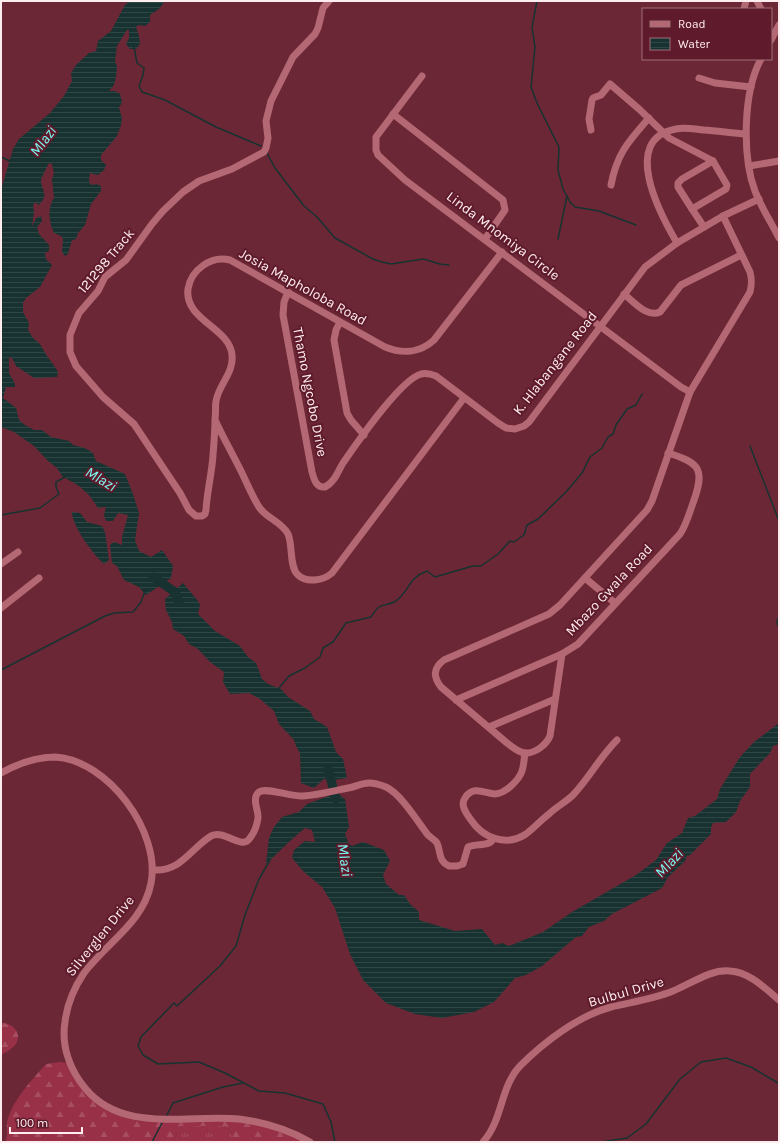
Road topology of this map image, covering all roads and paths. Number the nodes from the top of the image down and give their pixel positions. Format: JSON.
{"nodes":[{"id":1,"x":329,"y":1,"type":"edge"},
{"id":2,"x":779,"y":25,"type":"edge"},
{"id":3,"x":772,"y":38,"type":"edge"},
{"id":4,"x":760,"y":60,"type":"edge"},
{"id":5,"x":422,"y":76,"type":"dead end"},
{"id":6,"x":699,"y":78,"type":"dead end"},
{"id":7,"x":751,"y":87,"type":"junction"},
{"id":8,"x":393,"y":114,"type":"junction"},
{"id":9,"x":649,"y":118,"type":"junction"},
{"id":10,"x":591,"y":130,"type":"dead end"},
{"id":11,"x":664,"y":132,"type":"junction"},
{"id":12,"x":746,"y":134,"type":"junction"},
{"id":13,"x":713,"y":161,"type":"junction"},
{"id":14,"x":779,"y":161,"type":"edge"},
{"id":15,"x":749,"y":166,"type":"junction"},
{"id":16,"x":610,"y":185,"type":"dead end"},
{"id":17,"x":759,"y":199,"type":"junction"},
{"id":18,"x":692,"y":209,"type":"junction"},
{"id":19,"x":723,"y":216,"type":"junction"},
{"id":20,"x":704,"y":227,"type":"junction"},
{"id":21,"x":779,"y":238,"type":"edge"},
{"id":22,"x":485,"y":239,"type":"junction"},
{"id":23,"x":676,"y":243,"type":"junction"},
{"id":24,"x":502,"y":252,"type":"junction"},
{"id":25,"x":741,"y":255,"type":"junction"},
{"id":26,"x":288,"y":292,"type":"junction"},
{"id":27,"x":624,"y":294,"type":"junction"},
{"id":28,"x":340,"y":322,"type":"junction"},
{"id":29,"x":601,"y":326,"type":"junction"},
{"id":30,"x":690,"y":392,"type":"junction"},
{"id":31,"x":464,"y":398,"type":"junction"},
{"id":32,"x":215,"y":420,"type":"junction"},
{"id":33,"x":364,"y":435,"type":"junction"},
{"id":34,"x":668,"y":452,"type":"junction"},
{"id":35,"x":328,"y":486,"type":"joint"},
{"id":36,"x":18,"y":552,"type":"dead end"},
{"id":37,"x":1,"y":564,"type":"edge"},
{"id":38,"x":39,"y":578,"type":"dead end"},
{"id":39,"x":585,"y":578,"type":"junction"},
{"id":40,"x":615,"y":603,"type":"junction"},
{"id":41,"x":1,"y":608,"type":"edge"},
{"id":42,"x":562,"y":654,"type":"junction"},
{"id":43,"x":555,"y":699,"type":"junction"},
{"id":44,"x":456,"y":700,"type":"junction"},
{"id":45,"x":489,"y":727,"type":"junction"},
{"id":46,"x":617,"y":740,"type":"dead end"},
{"id":47,"x":525,"y":753,"type":"junction"},
{"id":48,"x":1,"y":773,"type":"edge"},
{"id":49,"x":493,"y":839,"type":"junction"},
{"id":50,"x":153,"y":870,"type":"junction"},
{"id":51,"x":779,"y":1000,"type":"edge"},
{"id":52,"x":310,"y":1142,"type":"edge"},
{"id":53,"x":483,"y":1142,"type":"edge"}],
"edges":[{"from":1,"to":32,"type":"street","name":"121298 Track"},
{"from":2,"to":3,"type":"street"},
{"from":4,"to":7,"type":"street"},
{"from":5,"to":8,"type":"street","name":"Linda Mnomiya Circle"},
{"from":6,"to":7,"type":"street"},
{"from":7,"to":12,"type":"street"},
{"from":8,"to":22,"type":"street","name":"Linda Mnomiya Circle"},
{"from":8,"to":22,"type":"street"},
{"from":9,"to":10,"type":"street"},
{"from":9,"to":11,"type":"street"},
{"from":9,"to":16,"type":"street"},
{"from":11,"to":12,"type":"street"},
{"from":11,"to":13,"type":"street"},
{"from":11,"to":23,"type":"street"},
{"from":12,"to":15,"type":"street"},
{"from":13,"to":18,"type":"street"},
{"from":13,"to":18,"type":"street"},
{"from":14,"to":15,"type":"street"},
{"from":15,"to":17,"type":"street"},
{"from":17,"to":19,"type":"street","name":"K. Hlabangane Road"},
{"from":17,"to":21,"type":"street"},
{"from":18,"to":20,"type":"street"},
{"from":19,"to":20,"type":"street","name":"K. Hlabangane Road"},
{"from":19,"to":25,"type":"street"},
{"from":20,"to":23,"type":"street","name":"K. Hlabangane Road"},
{"from":22,"to":24,"type":"street","name":"Linda Mnomiya Circle"},
{"from":23,"to":27,"type":"street","name":"K. Hlabangane Road"},
{"from":24,"to":28,"type":"street","name":"Josia Mapholoba Road"},
{"from":24,"to":29,"type":"street","name":"Linda Mnomiya Circle"},
{"from":25,"to":27,"type":"street"},
{"from":25,"to":30,"type":"street"},
{"from":26,"to":28,"type":"street","name":"Josia Mapholoba Road"},
{"from":26,"to":32,"type":"street","name":"Josia Mapholoba Road"},
{"from":26,"to":35,"type":"street","name":"Thamo Ngcobo Drive"},
{"from":27,"to":29,"type":"street","name":"K. Hlabangane Road"},
{"from":28,"to":33,"type":"street"},
{"from":29,"to":30,"type":"street","name":"Linda Mnomiya Circle"},
{"from":29,"to":31,"type":"street","name":"K. Hlabangane Road"},
{"from":30,"to":34,"type":"street"},
{"from":31,"to":32,"type":"street","name":"Josia Mapholoba Road"},
{"from":31,"to":33,"type":"street","name":"K. Hlabangane Road"},
{"from":33,"to":35,"type":"street","name":"K. Hlabangane Road"},
{"from":34,"to":39,"type":"street"},
{"from":34,"to":40,"type":"street","name":"Mbazo Gwala Road"},
{"from":36,"to":37,"type":"street"},
{"from":38,"to":41,"type":"street"},
{"from":39,"to":40,"type":"street"},
{"from":39,"to":44,"type":"street"},
{"from":40,"to":42,"type":"street","name":"Mbazo Gwala Road"},
{"from":42,"to":43,"type":"street"},
{"from":42,"to":44,"type":"street","name":"Mbazo Gwala Road"},
{"from":43,"to":45,"type":"street"},
{"from":43,"to":47,"type":"street"},
{"from":44,"to":45,"type":"street"},
{"from":45,"to":47,"type":"street"},
{"from":46,"to":49,"type":"street"},
{"from":47,"to":49,"type":"street"},
{"from":48,"to":50,"type":"street","name":"Silverglen Drive"},
{"from":49,"to":50,"type":"street"},
{"from":50,"to":52,"type":"street","name":"Silverglen Drive"},
{"from":51,"to":53,"type":"street","name":"Bulbul Drive"}]}
